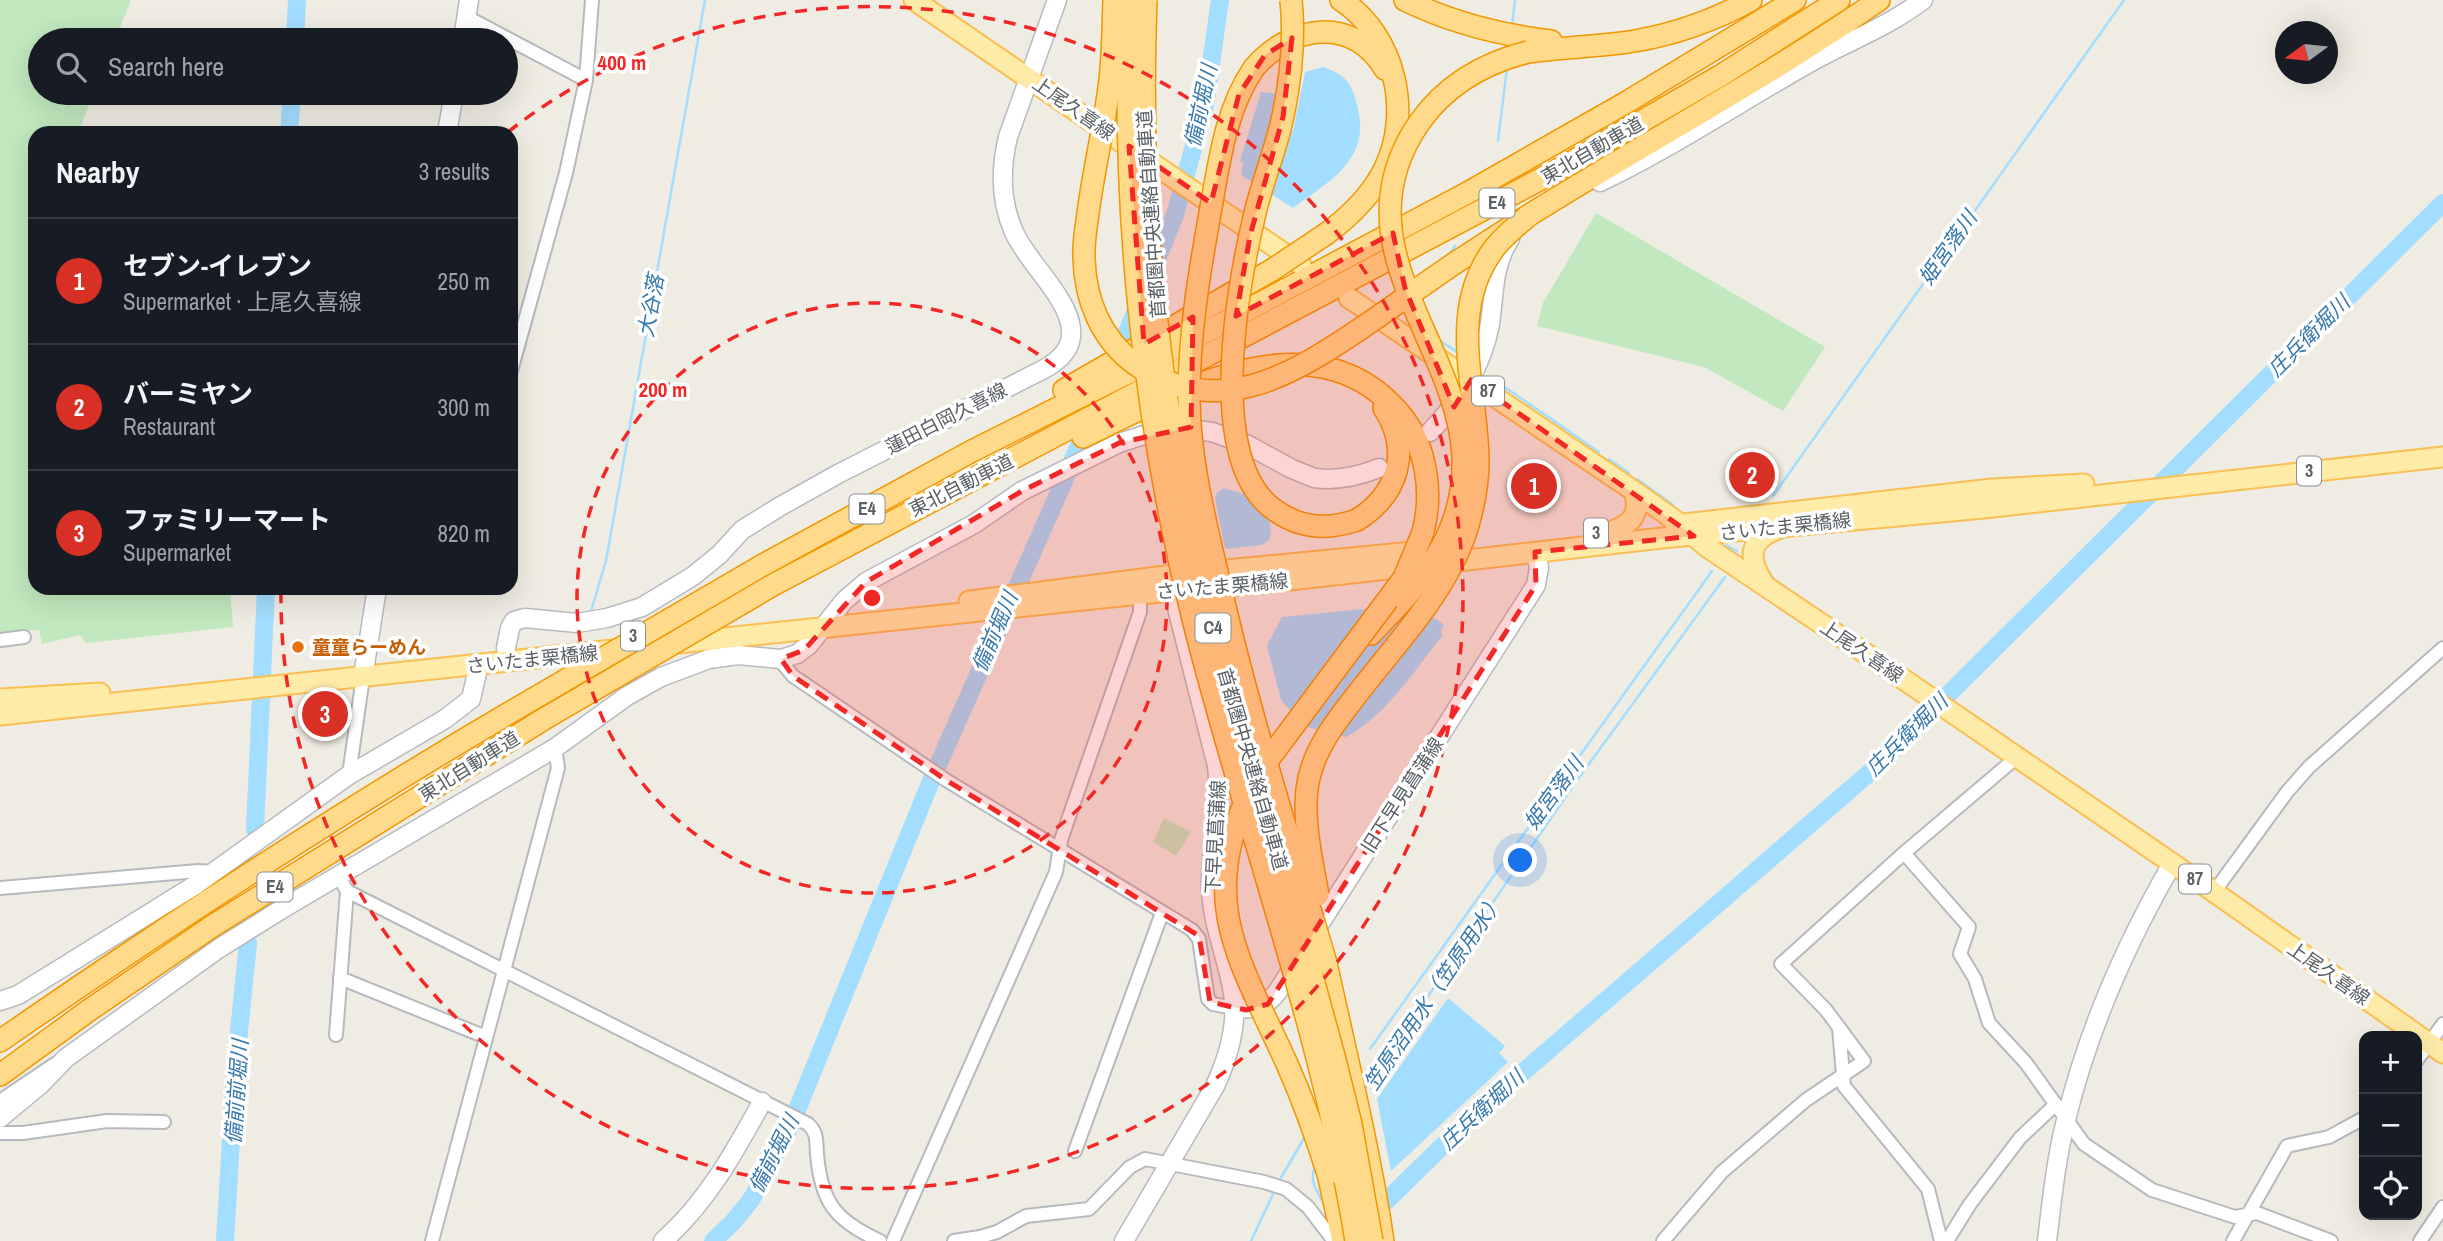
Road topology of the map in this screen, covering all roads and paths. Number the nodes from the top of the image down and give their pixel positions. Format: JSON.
{"nodes":[{"id":1,"x":592,"y":0,"type":"edge"},
{"id":2,"x":914,"y":0,"type":"edge"},
{"id":3,"x":1057,"y":0,"type":"edge"},
{"id":4,"x":1114,"y":0,"type":"edge"},
{"id":5,"x":1130,"y":0,"type":"edge"},
{"id":6,"x":1146,"y":0,"type":"edge"},
{"id":7,"x":1291,"y":0,"type":"edge"},
{"id":8,"x":1341,"y":0,"type":"edge"},
{"id":9,"x":1405,"y":0,"type":"edge"},
{"id":10,"x":1751,"y":0,"type":"edge"},
{"id":11,"x":1795,"y":0,"type":"edge"},
{"id":12,"x":1839,"y":0,"type":"edge"},
{"id":13,"x":1879,"y":0,"type":"edge"},
{"id":14,"x":1923,"y":0,"type":"edge"},
{"id":15,"x":934,"y":6,"type":"edge"},
{"id":16,"x":468,"y":9,"type":"edge"},
{"id":17,"x":465,"y":28,"type":"edge"},
{"id":18,"x":501,"y":28,"type":"edge"},
{"id":19,"x":518,"y":37,"type":"edge"},
{"id":20,"x":1528,"y":45,"type":"junction"},
{"id":21,"x":586,"y":76,"type":"junction"},
{"id":22,"x":1030,"y":78,"type":"junction"},
{"id":23,"x":452,"y":105,"type":"edge"},
{"id":24,"x":1397,"y":108,"type":"junction"},
{"id":25,"x":448,"y":126,"type":"edge"},
{"id":26,"x":1527,"y":217,"type":"junction"},
{"id":27,"x":1301,"y":265,"type":"dead end"},
{"id":28,"x":1349,"y":298,"type":"dead end"},
{"id":29,"x":518,"y":346,"type":"edge"},
{"id":30,"x":1353,"y":378,"type":"junction"},
{"id":31,"x":1471,"y":380,"type":"junction"},
{"id":32,"x":1054,"y":403,"type":"junction"},
{"id":33,"x":1430,"y":432,"type":"dead end"},
{"id":34,"x":2443,"y":445,"type":"edge"},
{"id":35,"x":1034,"y":454,"type":"junction"},
{"id":36,"x":2443,"y":457,"type":"edge"},
{"id":37,"x":1379,"y":468,"type":"dead end"},
{"id":38,"x":2180,"y":479,"type":"junction"},
{"id":39,"x":2147,"y":482,"type":"junction"},
{"id":40,"x":1634,"y":491,"type":"junction"},
{"id":41,"x":1789,"y":526,"type":"junction"},
{"id":42,"x":1687,"y":530,"type":"junction"},
{"id":43,"x":1612,"y":531,"type":"junction"},
{"id":44,"x":1536,"y":552,"type":"junction"},
{"id":45,"x":1173,"y":583,"type":"junction"},
{"id":46,"x":1766,"y":586,"type":"junction"},
{"id":47,"x":1140,"y":594,"type":"junction"},
{"id":48,"x":376,"y":595,"type":"edge"},
{"id":49,"x":1035,"y":598,"type":"junction"},
{"id":50,"x":826,"y":623,"type":"junction"},
{"id":51,"x":24,"y":637,"type":"dead end"},
{"id":52,"x":0,"y":640,"type":"edge"},
{"id":53,"x":506,"y":648,"type":"junction"},
{"id":54,"x":2443,"y":648,"type":"edge"},
{"id":55,"x":781,"y":659,"type":"junction"},
{"id":56,"x":479,"y":664,"type":"junction"},
{"id":57,"x":1338,"y":668,"type":"junction"},
{"id":58,"x":364,"y":671,"type":"junction"},
{"id":59,"x":248,"y":684,"type":"junction"},
{"id":60,"x":0,"y":699,"type":"edge"},
{"id":61,"x":0,"y":715,"type":"edge"},
{"id":62,"x":555,"y":748,"type":"junction"},
{"id":63,"x":2017,"y":757,"type":"junction"},
{"id":64,"x":349,"y":775,"type":"junction"},
{"id":65,"x":1059,"y":849,"type":"junction"},
{"id":66,"x":1904,"y":853,"type":"junction"},
{"id":67,"x":2172,"y":864,"type":"junction"},
{"id":68,"x":215,"y":872,"type":"junction"},
{"id":69,"x":343,"y":884,"type":"junction"},
{"id":70,"x":0,"y":888,"type":"edge"},
{"id":71,"x":2214,"y":892,"type":"junction"},
{"id":72,"x":1162,"y":913,"type":"junction"},
{"id":73,"x":1326,"y":962,"type":"junction"},
{"id":74,"x":504,"y":971,"type":"junction"},
{"id":75,"x":340,"y":978,"type":"junction"},
{"id":76,"x":18,"y":995,"type":"junction"},
{"id":77,"x":0,"y":1001,"type":"edge"},
{"id":78,"x":1234,"y":1008,"type":"junction"},
{"id":79,"x":0,"y":1009,"type":"edge"},
{"id":80,"x":2443,"y":1024,"type":"edge"},
{"id":81,"x":1839,"y":1026,"type":"junction"},
{"id":82,"x":336,"y":1035,"type":"dead end"},
{"id":83,"x":486,"y":1037,"type":"junction"},
{"id":84,"x":0,"y":1041,"type":"edge"},
{"id":85,"x":2437,"y":1049,"type":"edge"},
{"id":86,"x":66,"y":1058,"type":"junction"},
{"id":87,"x":4,"y":1072,"type":"edge"},
{"id":88,"x":1842,"y":1077,"type":"junction"},
{"id":89,"x":0,"y":1101,"type":"edge"},
{"id":90,"x":766,"y":1104,"type":"junction"},
{"id":91,"x":2061,"y":1112,"type":"junction"},
{"id":92,"x":0,"y":1118,"type":"edge"},
{"id":93,"x":2359,"y":1121,"type":"edge"},
{"id":94,"x":164,"y":1122,"type":"dead end"},
{"id":95,"x":0,"y":1133,"type":"edge"},
{"id":96,"x":1075,"y":1151,"type":"dead end"},
{"id":97,"x":1170,"y":1163,"type":"junction"},
{"id":98,"x":2443,"y":1207,"type":"edge"},
{"id":99,"x":2247,"y":1214,"type":"junction"},
{"id":100,"x":1335,"y":1238,"type":"edge"},
{"id":101,"x":432,"y":1241,"type":"edge"},
{"id":102,"x":663,"y":1241,"type":"edge"},
{"id":103,"x":880,"y":1241,"type":"edge"},
{"id":104,"x":893,"y":1241,"type":"edge"},
{"id":105,"x":954,"y":1241,"type":"edge"},
{"id":106,"x":1124,"y":1241,"type":"edge"},
{"id":107,"x":1356,"y":1241,"type":"edge"},
{"id":108,"x":1372,"y":1241,"type":"edge"},
{"id":109,"x":1383,"y":1241,"type":"edge"},
{"id":110,"x":1663,"y":1241,"type":"edge"},
{"id":111,"x":1941,"y":1241,"type":"edge"},
{"id":112,"x":1947,"y":1241,"type":"edge"},
{"id":113,"x":2047,"y":1241,"type":"edge"},
{"id":114,"x":2233,"y":1241,"type":"edge"},
{"id":115,"x":2331,"y":1241,"type":"edge"},
{"id":116,"x":2420,"y":1241,"type":"edge"}],
"edges":[{"from":1,"to":21,"type":"street"},
{"from":2,"to":15,"type":"main road","name":"上尾久喜線"},
{"from":3,"to":22,"type":"street","name":"蓮田白岡久喜線"},
{"from":4,"to":26,"type":"highway","bridge":true},
{"from":5,"to":107,"type":"highway","name":"首都圏中央連絡自動車道","number":"C4","bridge":true},
{"from":6,"to":108,"type":"highway","name":"首都圏中央連絡自動車道","number":"C4","bridge":true},
{"from":7,"to":30,"type":"highway","bridge":true},
{"from":8,"to":24,"type":"highway"},
{"from":9,"to":20,"type":"highway"},
{"from":10,"to":20,"type":"highway"},
{"from":11,"to":32,"type":"highway","name":"東北自動車道","number":"E4","bridge":true},
{"from":12,"to":35,"type":"highway","name":"東北自動車道","number":"E4"},
{"from":13,"to":26,"type":"highway"},
{"from":14,"to":31,"type":"street"},
{"from":15,"to":22,"type":"main road","name":"上尾久喜線"},
{"from":16,"to":17,"type":"street"},
{"from":16,"to":18,"type":"street"},
{"from":19,"to":21,"type":"street"},
{"from":20,"to":57,"type":"highway","bridge":true},
{"from":21,"to":29,"type":"street"},
{"from":22,"to":27,"type":"main road","name":"上尾久喜線"},
{"from":22,"to":53,"type":"street","name":"蓮田白岡久喜線"},
{"from":23,"to":25,"type":"street"},
{"from":24,"to":32,"type":"highway","bridge":true},
{"from":24,"to":73,"type":"highway","bridge":true},
{"from":26,"to":73,"type":"highway","bridge":true},
{"from":28,"to":31,"type":"main road","name":"上尾久喜線","number":"87"},
{"from":30,"to":35,"type":"highway"},
{"from":30,"to":57,"type":"highway","bridge":true},
{"from":31,"to":33,"type":"street"},
{"from":31,"to":40,"type":"main road","name":"上尾久喜線","number":"87"},
{"from":32,"to":84,"type":"highway","name":"東北自動車道","number":"E4","bridge":true},
{"from":34,"to":38,"type":"main road","name":"さいたま栗橋線","number":"3"},
{"from":35,"to":87,"type":"highway","name":"東北自動車道","number":"E4","bridge":true},
{"from":36,"to":38,"type":"main road","name":"さいたま栗橋線","number":"3"},
{"from":37,"to":50,"type":"street"},
{"from":38,"to":39,"type":"main road","name":"さいたま栗橋線","number":"3"},
{"from":39,"to":41,"type":"main road","name":"さいたま栗橋線","number":"3"},
{"from":39,"to":42,"type":"main road","name":"さいたま栗橋線","number":"3"},
{"from":40,"to":42,"type":"main road","name":"上尾久喜線","number":"87"},
{"from":40,"to":43,"type":"main road"},
{"from":41,"to":42,"type":"main road","name":"さいたま栗橋線","number":"3"},
{"from":41,"to":46,"type":"main road"},
{"from":42,"to":43,"type":"main road","name":"さいたま栗橋線","number":"3"},
{"from":42,"to":44,"type":"main road","name":"さいたま栗橋線","number":"3"},
{"from":42,"to":46,"type":"main road","name":"上尾久喜線","number":"87"},
{"from":43,"to":45,"type":"main road","name":"さいたま栗橋線","number":"3"},
{"from":44,"to":45,"type":"main road","name":"さいたま栗橋線","number":"3"},
{"from":44,"to":78,"type":"street","name":"旧下早見菖蒲線"},
{"from":45,"to":47,"type":"main road","name":"さいたま栗橋線","number":"3"},
{"from":45,"to":49,"type":"main road","name":"さいたま栗橋線","number":"3"},
{"from":45,"to":78,"type":"street","name":"下早見菖蒲線"},
{"from":46,"to":63,"type":"main road","name":"上尾久喜線","number":"87"},
{"from":47,"to":49,"type":"main road","name":"さいたま栗橋線","number":"3"},
{"from":47,"to":65,"type":"street"},
{"from":48,"to":58,"type":"street"},
{"from":49,"to":50,"type":"main road","name":"さいたま栗橋線","number":"3"},
{"from":50,"to":53,"type":"main road","name":"さいたま栗橋線","number":"3"},
{"from":50,"to":55,"type":"street"},
{"from":50,"to":56,"type":"main road","name":"さいたま栗橋線","number":"3"},
{"from":51,"to":52,"type":"street"},
{"from":53,"to":58,"type":"main road","name":"さいたま栗橋線","number":"3"},
{"from":54,"to":71,"type":"street"},
{"from":55,"to":62,"type":"street"},
{"from":55,"to":65,"type":"street"},
{"from":56,"to":58,"type":"main road","name":"さいたま栗橋線","number":"3"},
{"from":56,"to":64,"type":"street"},
{"from":57,"to":100,"type":"highway","bridge":true},
{"from":58,"to":59,"type":"main road","name":"さいたま栗橋線","number":"3"},
{"from":58,"to":64,"type":"street"},
{"from":59,"to":60,"type":"main road","name":"さいたま栗橋線","number":"3"},
{"from":59,"to":61,"type":"main road","name":"さいたま栗橋線","number":"3"},
{"from":62,"to":69,"type":"street"},
{"from":62,"to":74,"type":"street"},
{"from":63,"to":66,"type":"street"},
{"from":63,"to":67,"type":"main road","name":"上尾久喜線","number":"87"},
{"from":64,"to":68,"type":"street"},
{"from":65,"to":72,"type":"street"},
{"from":65,"to":104,"type":"street"},
{"from":66,"to":81,"type":"street"},
{"from":66,"to":91,"type":"street"},
{"from":67,"to":71,"type":"main road","name":"上尾久喜線","number":"87"},
{"from":67,"to":91,"type":"street"},
{"from":68,"to":70,"type":"street"},
{"from":68,"to":76,"type":"street"},
{"from":69,"to":74,"type":"street"},
{"from":69,"to":75,"type":"street"},
{"from":69,"to":86,"type":"street"},
{"from":71,"to":85,"type":"main road","name":"上尾久喜線","number":"87"},
{"from":72,"to":78,"type":"street"},
{"from":72,"to":96,"type":"street"},
{"from":73,"to":109,"type":"highway"},
{"from":74,"to":83,"type":"street"},
{"from":74,"to":90,"type":"street"},
{"from":75,"to":82,"type":"street"},
{"from":75,"to":83,"type":"street"},
{"from":76,"to":77,"type":"street"},
{"from":76,"to":79,"type":"street"},
{"from":78,"to":97,"type":"street","name":"下早見菖蒲線"},
{"from":80,"to":85,"type":"street"},
{"from":81,"to":88,"type":"street"},
{"from":81,"to":88,"type":"street"},
{"from":83,"to":101,"type":"street"},
{"from":86,"to":89,"type":"street"},
{"from":86,"to":92,"type":"street"},
{"from":88,"to":110,"type":"street"},
{"from":88,"to":111,"type":"street"},
{"from":90,"to":102,"type":"street"},
{"from":90,"to":103,"type":"street"},
{"from":91,"to":99,"type":"street"},
{"from":91,"to":112,"type":"street"},
{"from":91,"to":113,"type":"street"},
{"from":93,"to":99,"type":"street"},
{"from":94,"to":95,"type":"street"},
{"from":97,"to":100,"type":"street"},
{"from":97,"to":105,"type":"street"},
{"from":97,"to":106,"type":"street","name":"下早見菖蒲線"},
{"from":98,"to":116,"type":"street"},
{"from":99,"to":114,"type":"street"},
{"from":99,"to":115,"type":"street"}]}
